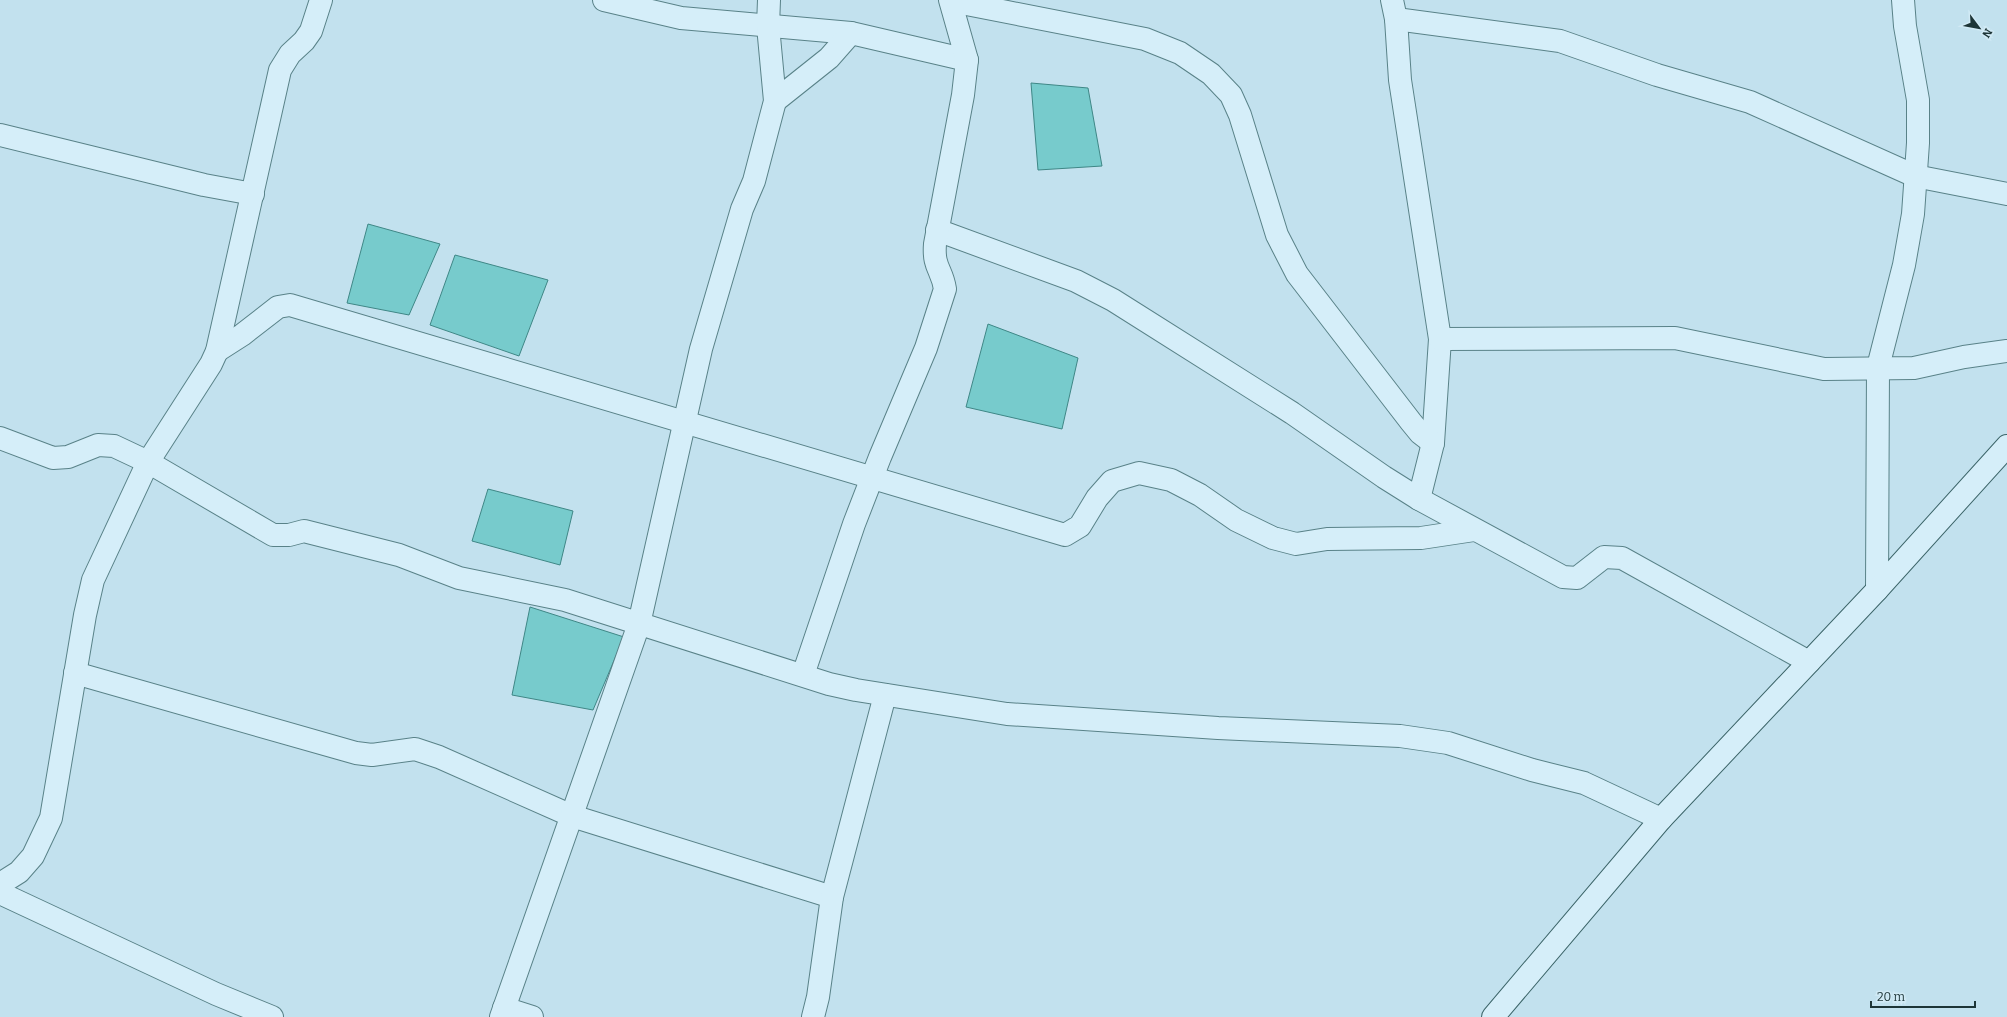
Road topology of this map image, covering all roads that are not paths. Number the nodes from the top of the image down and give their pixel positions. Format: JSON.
{"nodes":[{"id":1,"x":321,"y":0,"type":"edge"},
{"id":2,"x":604,"y":0,"type":"edge"},
{"id":3,"x":769,"y":0,"type":"edge"},
{"id":4,"x":950,"y":0,"type":"edge"},
{"id":5,"x":1904,"y":0,"type":"edge"},
{"id":6,"x":1394,"y":9,"type":"edge"},
{"id":7,"x":768,"y":26,"type":"junction"},
{"id":8,"x":851,"y":33,"type":"junction"},
{"id":9,"x":967,"y":60,"type":"junction"},
{"id":10,"x":775,"y":101,"type":"junction"},
{"id":11,"x":0,"y":134,"type":"edge"},
{"id":12,"x":1915,"y":176,"type":"junction"},
{"id":13,"x":253,"y":194,"type":"junction"},
{"id":14,"x":2007,"y":194,"type":"edge"},
{"id":15,"x":936,"y":230,"type":"junction"},
{"id":16,"x":1440,"y":339,"type":"junction"},
{"id":17,"x":217,"y":351,"type":"junction"},
{"id":18,"x":2007,"y":351,"type":"edge"},
{"id":19,"x":1878,"y":367,"type":"junction"},
{"id":20,"x":685,"y":422,"type":"junction"},
{"id":21,"x":0,"y":438,"type":"edge"},
{"id":22,"x":1433,"y":442,"type":"junction"},
{"id":23,"x":2007,"y":446,"type":"edge"},
{"id":24,"x":148,"y":462,"type":"junction"},
{"id":25,"x":872,"y":477,"type":"junction"},
{"id":26,"x":1419,"y":499,"type":"junction"},
{"id":27,"x":1474,"y":530,"type":"junction"},
{"id":28,"x":1877,"y":590,"type":"junction"},
{"id":29,"x":639,"y":624,"type":"junction"},
{"id":30,"x":1809,"y":662,"type":"junction"},
{"id":31,"x":75,"y":673,"type":"junction"},
{"id":32,"x":803,"y":675,"type":"junction"},
{"id":33,"x":885,"y":695,"type":"junction"},
{"id":34,"x":572,"y":816,"type":"junction"},
{"id":35,"x":1661,"y":819,"type":"junction"},
{"id":36,"x":0,"y":884,"type":"edge"},
{"id":37,"x":0,"y":893,"type":"edge"},
{"id":38,"x":832,"y":897,"type":"junction"},
{"id":39,"x":237,"y":1010,"type":"edge"},
{"id":40,"x":502,"y":1013,"type":"edge"},
{"id":41,"x":272,"y":1017,"type":"edge"},
{"id":42,"x":532,"y":1017,"type":"edge"},
{"id":43,"x":813,"y":1017,"type":"edge"},
{"id":44,"x":1493,"y":1017,"type":"edge"}],
"edges":[{"from":1,"to":13,"type":"street"},
{"from":2,"to":7,"type":"street"},
{"from":3,"to":7,"type":"street"},
{"from":4,"to":9,"type":"street"},
{"from":4,"to":22,"type":"street"},
{"from":5,"to":12,"type":"street"},
{"from":6,"to":12,"type":"street"},
{"from":6,"to":16,"type":"street"},
{"from":7,"to":8,"type":"street"},
{"from":7,"to":10,"type":"street"},
{"from":8,"to":9,"type":"street"},
{"from":8,"to":10,"type":"street"},
{"from":9,"to":15,"type":"street"},
{"from":10,"to":20,"type":"street"},
{"from":11,"to":13,"type":"street"},
{"from":12,"to":14,"type":"street"},
{"from":12,"to":19,"type":"street"},
{"from":13,"to":17,"type":"street"},
{"from":15,"to":25,"type":"street"},
{"from":15,"to":26,"type":"street"},
{"from":16,"to":19,"type":"street"},
{"from":16,"to":22,"type":"street"},
{"from":17,"to":20,"type":"street"},
{"from":17,"to":24,"type":"street"},
{"from":18,"to":19,"type":"street"},
{"from":19,"to":28,"type":"street"},
{"from":20,"to":25,"type":"street"},
{"from":20,"to":29,"type":"street"},
{"from":21,"to":24,"type":"street"},
{"from":22,"to":26,"type":"street"},
{"from":23,"to":28,"type":"street"},
{"from":24,"to":29,"type":"street"},
{"from":24,"to":31,"type":"street"},
{"from":25,"to":27,"type":"street"},
{"from":25,"to":32,"type":"street"},
{"from":26,"to":27,"type":"street"},
{"from":27,"to":30,"type":"street"},
{"from":28,"to":30,"type":"street"},
{"from":29,"to":32,"type":"street"},
{"from":29,"to":34,"type":"street"},
{"from":30,"to":35,"type":"street"},
{"from":31,"to":34,"type":"street"},
{"from":31,"to":36,"type":"street"},
{"from":32,"to":33,"type":"street"},
{"from":33,"to":35,"type":"street"},
{"from":33,"to":38,"type":"street"},
{"from":34,"to":38,"type":"street"},
{"from":34,"to":40,"type":"street"},
{"from":35,"to":44,"type":"street"},
{"from":37,"to":39,"type":"street"},
{"from":38,"to":43,"type":"street"},
{"from":39,"to":41,"type":"street"},
{"from":40,"to":42,"type":"street"}]}
